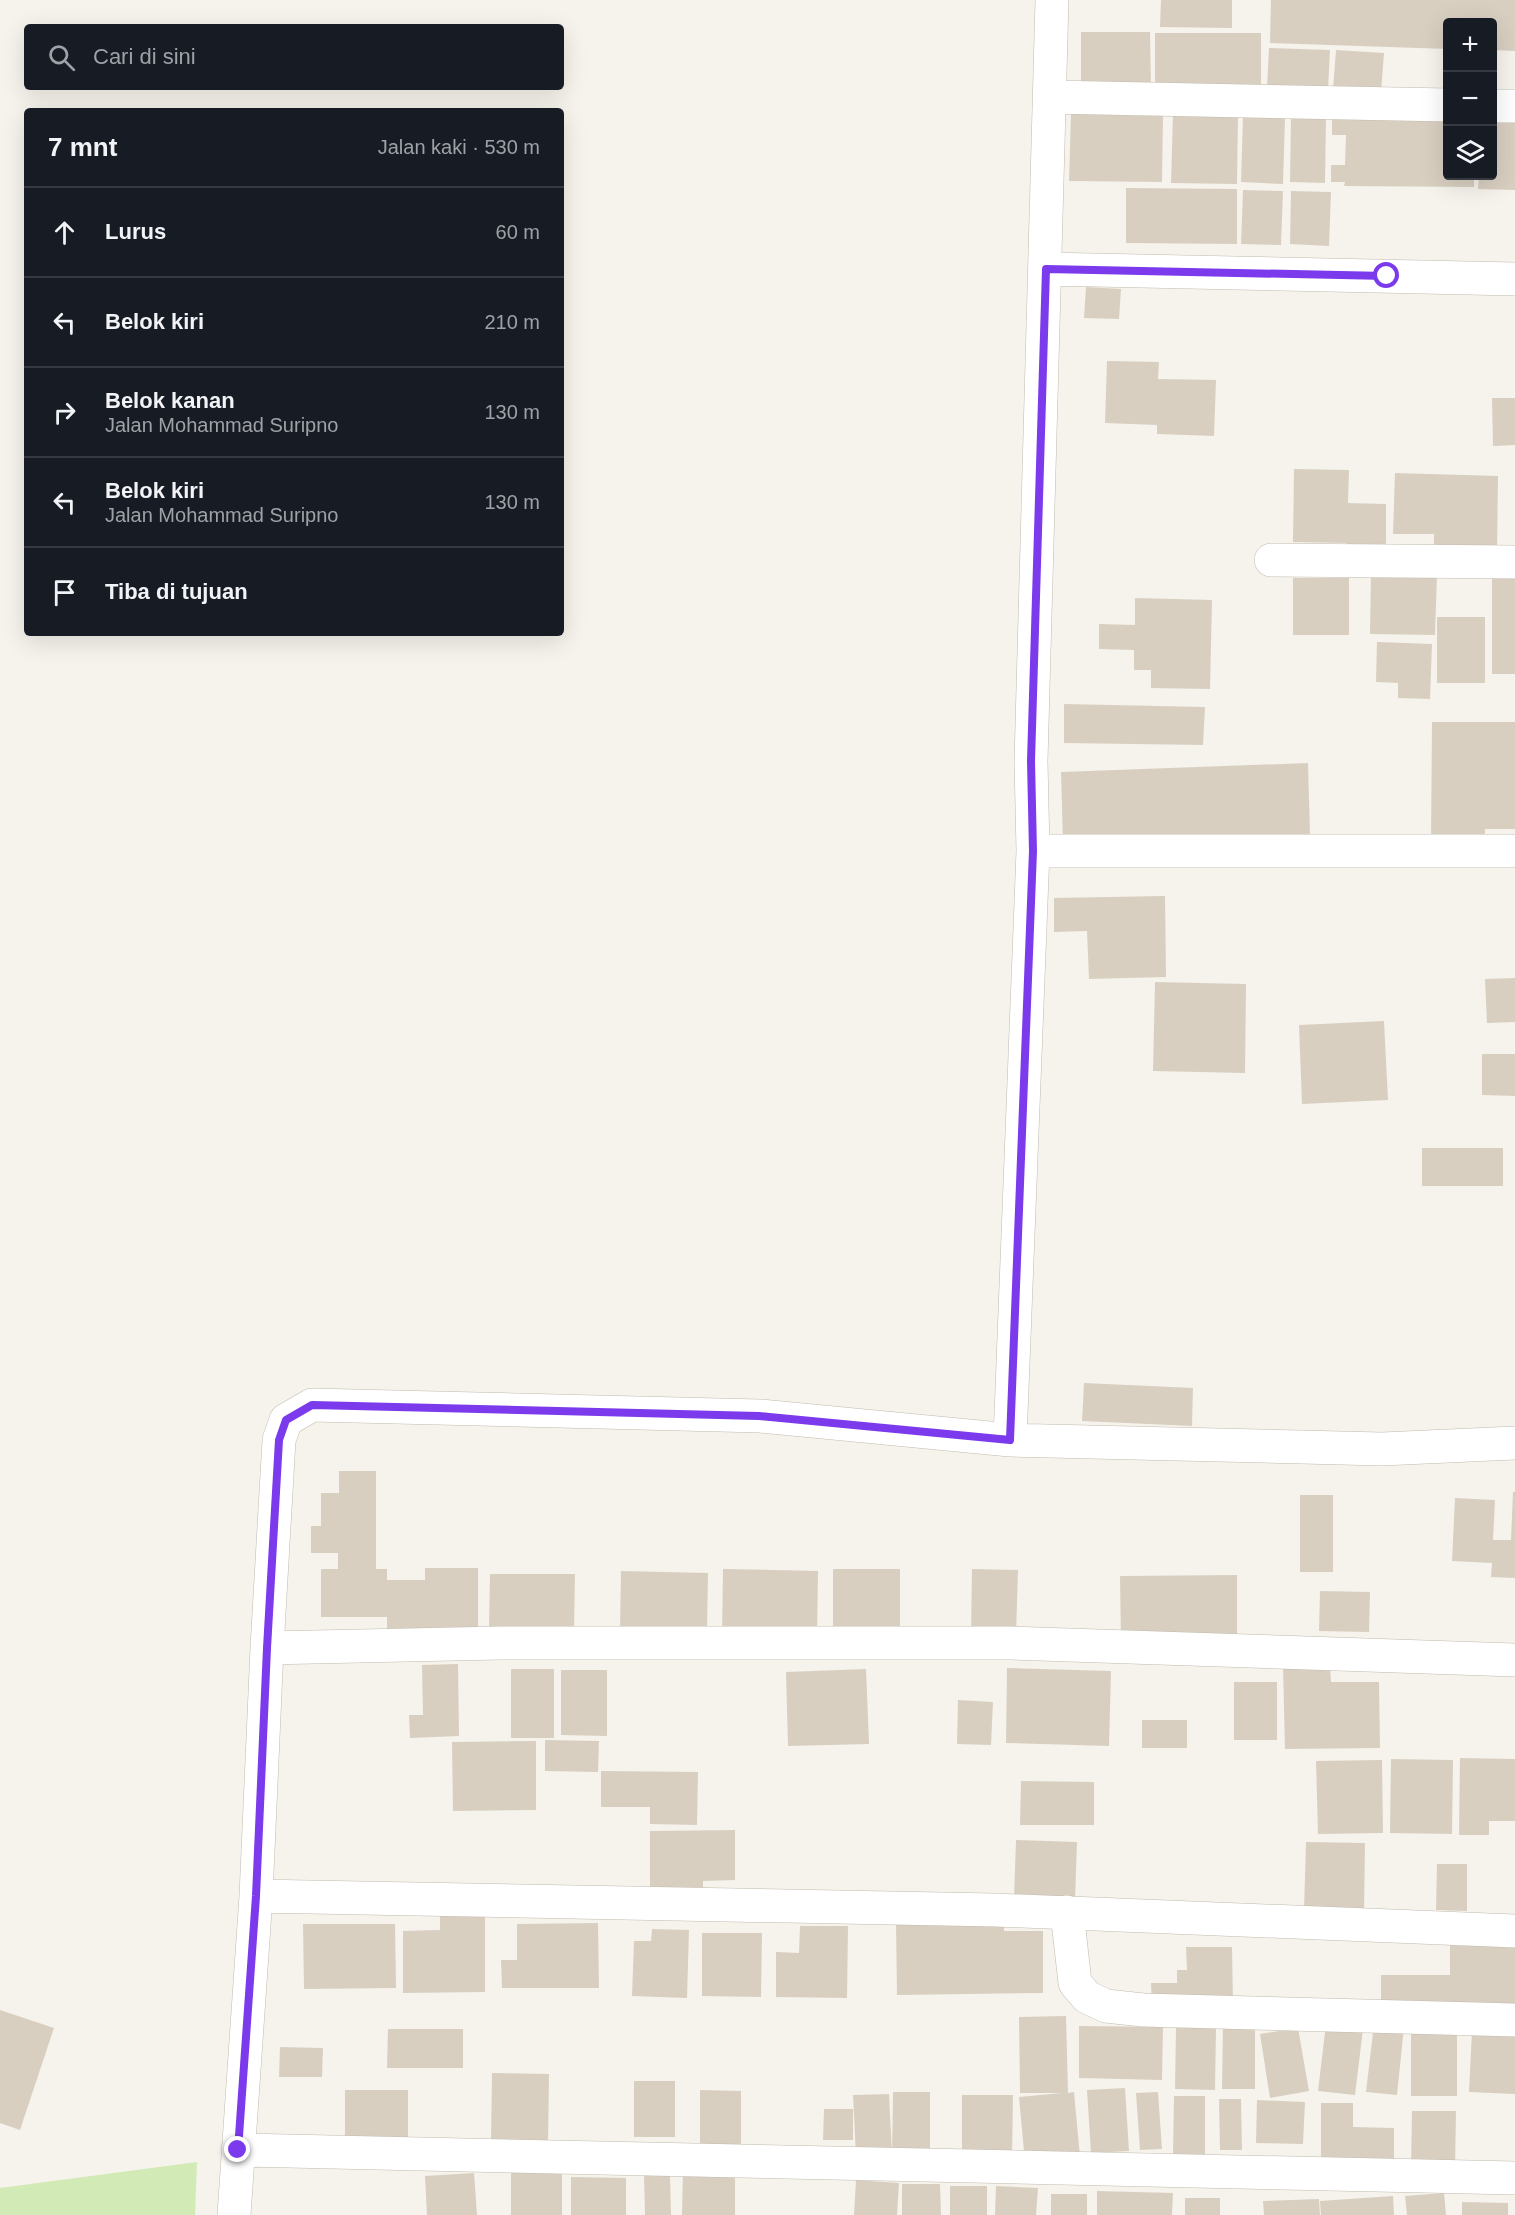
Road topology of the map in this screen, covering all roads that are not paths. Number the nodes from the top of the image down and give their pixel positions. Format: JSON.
{"nodes":[{"id":1,"x":1052,"y":0,"type":"edge"},
{"id":2,"x":1050,"y":97,"type":"junction"},
{"id":3,"x":1443,"y":105,"type":"edge"},
{"id":4,"x":1497,"y":106,"type":"edge"},
{"id":5,"x":1515,"y":106,"type":"edge"},
{"id":6,"x":1046,"y":269,"type":"junction"},
{"id":7,"x":1515,"y":279,"type":"edge"},
{"id":8,"x":1271,"y":560,"type":"dead end"},
{"id":9,"x":1515,"y":562,"type":"edge"},
{"id":10,"x":1033,"y":851,"type":"junction"},
{"id":11,"x":1515,"y":851,"type":"edge"},
{"id":12,"x":1010,"y":1440,"type":"junction"},
{"id":13,"x":1515,"y":1443,"type":"edge"},
{"id":14,"x":267,"y":1648,"type":"junction"},
{"id":15,"x":1515,"y":1660,"type":"edge"},
{"id":16,"x":256,"y":1896,"type":"junction"},
{"id":17,"x":1067,"y":1912,"type":"junction"},
{"id":18,"x":1515,"y":1931,"type":"edge"},
{"id":19,"x":1515,"y":2020,"type":"edge"},
{"id":20,"x":238,"y":2150,"type":"junction"},
{"id":21,"x":1515,"y":2178,"type":"edge"},
{"id":22,"x":234,"y":2215,"type":"edge"}],
"edges":[{"from":1,"to":2,"type":"street"},
{"from":2,"to":3,"type":"street"},
{"from":2,"to":6,"type":"street"},
{"from":4,"to":5,"type":"street"},
{"from":6,"to":7,"type":"street"},
{"from":6,"to":10,"type":"street"},
{"from":8,"to":9,"type":"street"},
{"from":10,"to":11,"type":"street"},
{"from":10,"to":12,"type":"street"},
{"from":12,"to":13,"type":"street"},
{"from":12,"to":14,"type":"street"},
{"from":14,"to":15,"type":"street"},
{"from":14,"to":16,"type":"street"},
{"from":16,"to":17,"type":"street"},
{"from":16,"to":20,"type":"street"},
{"from":17,"to":18,"type":"street"},
{"from":17,"to":19,"type":"street"},
{"from":20,"to":21,"type":"street"},
{"from":20,"to":22,"type":"street"}]}
